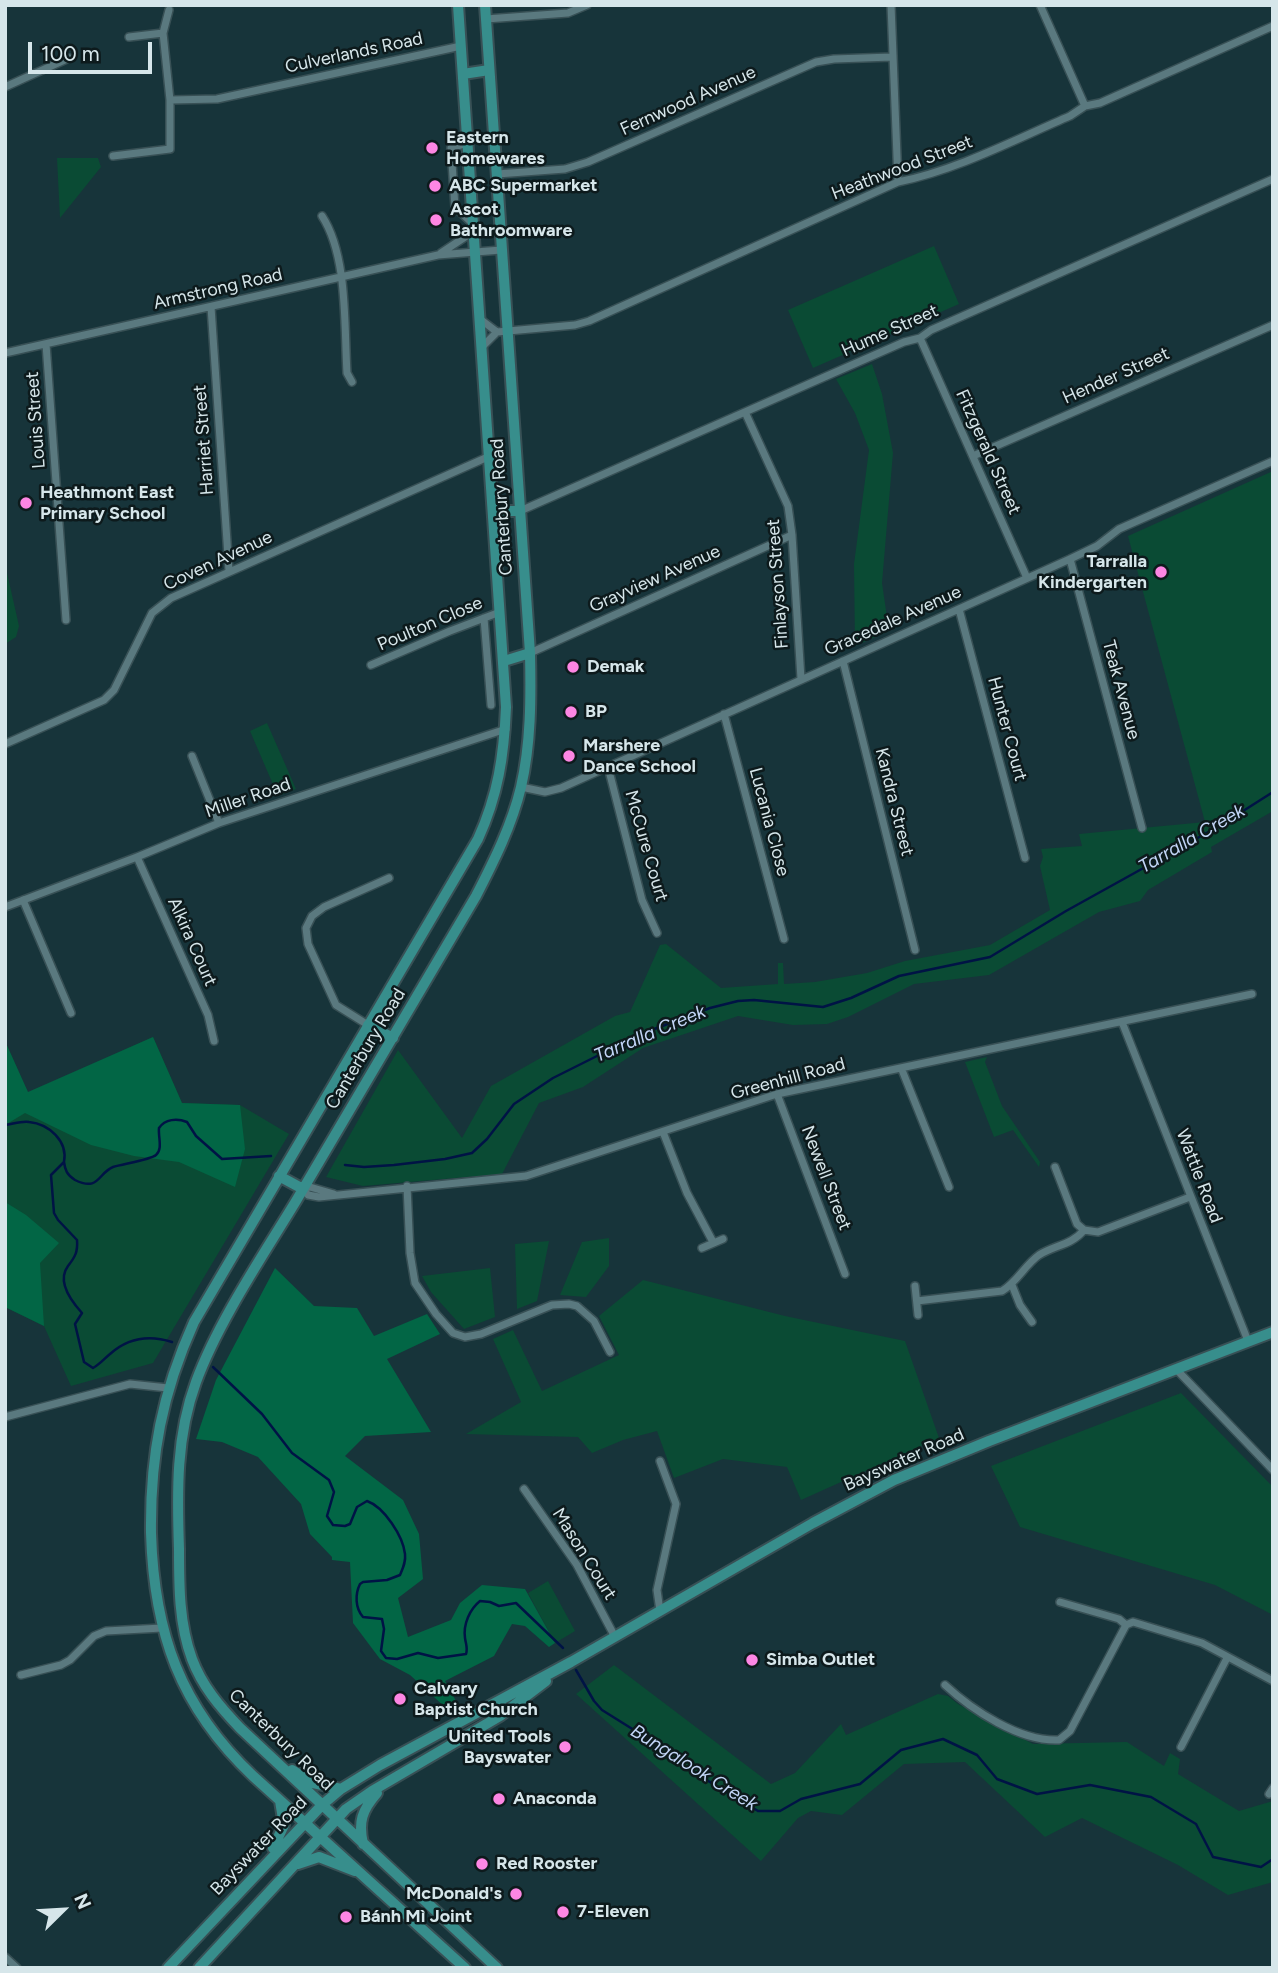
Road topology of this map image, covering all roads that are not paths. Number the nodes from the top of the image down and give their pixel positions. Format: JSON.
{"nodes":[{"id":1,"x":458,"y":5,"type":"edge"},
{"id":2,"x":485,"y":5,"type":"edge"},
{"id":3,"x":587,"y":5,"type":"edge"},
{"id":4,"x":891,"y":5,"type":"edge"},
{"id":5,"x":1040,"y":5,"type":"edge"},
{"id":6,"x":170,"y":10,"type":"dead end"},
{"id":7,"x":486,"y":19,"type":"junction"},
{"id":8,"x":1273,"y":26,"type":"edge"},
{"id":9,"x":163,"y":33,"type":"junction"},
{"id":10,"x":129,"y":37,"type":"dead end"},
{"id":11,"x":461,"y":46,"type":"junction"},
{"id":12,"x":892,"y":57,"type":"junction"},
{"id":13,"x":69,"y":58,"type":"dead end"},
{"id":14,"x":489,"y":70,"type":"junction"},
{"id":15,"x":463,"y":74,"type":"junction"},
{"id":16,"x":5,"y":87,"type":"edge"},
{"id":17,"x":170,"y":100,"type":"junction"},
{"id":18,"x":1085,"y":106,"type":"junction"},
{"id":19,"x":468,"y":143,"type":"junction"},
{"id":20,"x":113,"y":156,"type":"dead end"},
{"id":21,"x":497,"y":174,"type":"junction"},
{"id":22,"x":1273,"y":179,"type":"edge"},
{"id":23,"x":898,"y":183,"type":"junction"},
{"id":24,"x":322,"y":216,"type":"dead end"},
{"id":25,"x":474,"y":228,"type":"junction"},
{"id":26,"x":501,"y":250,"type":"junction"},
{"id":27,"x":475,"y":253,"type":"junction"},
{"id":28,"x":438,"y":255,"type":"junction"},
{"id":29,"x":341,"y":276,"type":"junction"},
{"id":30,"x":211,"y":307,"type":"junction"},
{"id":31,"x":480,"y":318,"type":"junction"},
{"id":32,"x":1273,"y":324,"type":"edge"},
{"id":33,"x":502,"y":332,"type":"junction"},
{"id":34,"x":920,"y":338,"type":"junction"},
{"id":35,"x":47,"y":344,"type":"junction"},
{"id":36,"x":482,"y":347,"type":"junction"},
{"id":37,"x":5,"y":353,"type":"edge"},
{"id":38,"x":352,"y":382,"type":"dead end"},
{"id":39,"x":745,"y":412,"type":"junction"},
{"id":40,"x":490,"y":456,"type":"junction"},
{"id":41,"x":973,"y":456,"type":"junction"},
{"id":42,"x":1273,"y":461,"type":"edge"},
{"id":43,"x":494,"y":511,"type":"junction"},
{"id":44,"x":520,"y":511,"type":"junction"},
{"id":45,"x":792,"y":535,"type":"junction"},
{"id":46,"x":1070,"y":559,"type":"junction"},
{"id":47,"x":229,"y":571,"type":"junction"},
{"id":48,"x":1027,"y":578,"type":"junction"},
{"id":49,"x":959,"y":609,"type":"junction"},
{"id":50,"x":500,"y":612,"type":"junction"},
{"id":51,"x":484,"y":618,"type":"junction"},
{"id":52,"x":65,"y":620,"type":"dead end"},
{"id":53,"x":530,"y":653,"type":"junction"},
{"id":54,"x":503,"y":661,"type":"junction"},
{"id":55,"x":843,"y":661,"type":"junction"},
{"id":56,"x":372,"y":665,"type":"dead end"},
{"id":57,"x":801,"y":679,"type":"junction"},
{"id":58,"x":491,"y":705,"type":"dead end"},
{"id":59,"x":724,"y":714,"type":"junction"},
{"id":60,"x":506,"y":729,"type":"junction"},
{"id":61,"x":5,"y":744,"type":"edge"},
{"id":62,"x":192,"y":756,"type":"dead end"},
{"id":63,"x":608,"y":767,"type":"junction"},
{"id":64,"x":521,"y":787,"type":"junction"},
{"id":65,"x":219,"y":823,"type":"junction"},
{"id":66,"x":1142,"y":828,"type":"dead end"},
{"id":67,"x":137,"y":857,"type":"junction"},
{"id":68,"x":1025,"y":858,"type":"dead end"},
{"id":69,"x":388,"y":878,"type":"dead end"},
{"id":70,"x":23,"y":900,"type":"junction"},
{"id":71,"x":5,"y":906,"type":"edge"},
{"id":72,"x":657,"y":933,"type":"dead end"},
{"id":73,"x":784,"y":939,"type":"dead end"},
{"id":74,"x":915,"y":950,"type":"dead end"},
{"id":75,"x":1252,"y":993,"type":"dead end"},
{"id":76,"x":71,"y":1013,"type":"dead end"},
{"id":77,"x":1122,"y":1022,"type":"junction"},
{"id":78,"x":368,"y":1025,"type":"junction"},
{"id":79,"x":393,"y":1038,"type":"junction"},
{"id":80,"x":214,"y":1041,"type":"dead end"},
{"id":81,"x":902,"y":1069,"type":"junction"},
{"id":82,"x":777,"y":1094,"type":"junction"},
{"id":83,"x":663,"y":1132,"type":"junction"},
{"id":84,"x":1055,"y":1167,"type":"dead end"},
{"id":85,"x":279,"y":1176,"type":"junction"},
{"id":86,"x":407,"y":1186,"type":"junction"},
{"id":87,"x":949,"y":1187,"type":"dead end"},
{"id":88,"x":303,"y":1189,"type":"junction"},
{"id":89,"x":1190,"y":1197,"type":"junction"},
{"id":90,"x":1084,"y":1230,"type":"junction"},
{"id":91,"x":723,"y":1239,"type":"dead end"},
{"id":92,"x":713,"y":1242,"type":"junction"},
{"id":93,"x":702,"y":1248,"type":"dead end"},
{"id":94,"x":845,"y":1274,"type":"dead end"},
{"id":95,"x":1012,"y":1285,"type":"junction"},
{"id":96,"x":915,"y":1286,"type":"dead end"},
{"id":97,"x":917,"y":1301,"type":"junction"},
{"id":98,"x":918,"y":1315,"type":"dead end"},
{"id":99,"x":1032,"y":1322,"type":"dead end"},
{"id":100,"x":1273,"y":1332,"type":"edge"},
{"id":101,"x":1248,"y":1341,"type":"junction"},
{"id":102,"x":610,"y":1352,"type":"dead end"},
{"id":103,"x":1176,"y":1369,"type":"junction"},
{"id":104,"x":168,"y":1388,"type":"junction"},
{"id":105,"x":5,"y":1417,"type":"edge"},
{"id":106,"x":660,"y":1461,"type":"dead end"},
{"id":107,"x":1273,"y":1470,"type":"edge"},
{"id":108,"x":524,"y":1489,"type":"dead end"},
{"id":109,"x":1060,"y":1602,"type":"dead end"},
{"id":110,"x":660,"y":1611,"type":"junction"},
{"id":111,"x":1126,"y":1626,"type":"junction"},
{"id":112,"x":183,"y":1627,"type":"junction"},
{"id":113,"x":162,"y":1628,"type":"junction"},
{"id":114,"x":615,"y":1637,"type":"junction"},
{"id":115,"x":1227,"y":1658,"type":"junction"},
{"id":116,"x":571,"y":1662,"type":"junction"},
{"id":117,"x":20,"y":1675,"type":"dead end"},
{"id":118,"x":1273,"y":1681,"type":"edge"},
{"id":119,"x":944,"y":1685,"type":"dead end"},
{"id":120,"x":499,"y":1700,"type":"junction"},
{"id":121,"x":504,"y":1714,"type":"junction"},
{"id":122,"x":1181,"y":1747,"type":"dead end"},
{"id":123,"x":266,"y":1753,"type":"junction"},
{"id":124,"x":388,"y":1781,"type":"junction"},
{"id":125,"x":341,"y":1789,"type":"junction"},
{"id":126,"x":279,"y":1799,"type":"junction"},
{"id":127,"x":322,"y":1805,"type":"junction"},
{"id":128,"x":337,"y":1818,"type":"junction"},
{"id":129,"x":305,"y":1822,"type":"junction"},
{"id":130,"x":321,"y":1835,"type":"junction"},
{"id":131,"x":363,"y":1844,"type":"junction"},
{"id":132,"x":290,"y":1869,"type":"junction"},
{"id":133,"x":364,"y":1875,"type":"junction"},
{"id":134,"x":253,"y":1876,"type":"junction"},
{"id":135,"x":5,"y":1956,"type":"edge"},
{"id":136,"x":488,"y":1963,"type":"edge"},
{"id":137,"x":17,"y":1968,"type":"edge"},
{"id":138,"x":169,"y":1968,"type":"edge"},
{"id":139,"x":199,"y":1968,"type":"edge"},
{"id":140,"x":465,"y":1968,"type":"edge"},
{"id":141,"x":478,"y":1968,"type":"edge"}],
"edges":[{"from":1,"to":11,"type":"main road","name":"Canterbury Road"},
{"from":2,"to":7,"type":"main road","name":"Canterbury Road"},
{"from":3,"to":7,"type":"street"},
{"from":4,"to":12,"type":"street"},
{"from":5,"to":18,"type":"street"},
{"from":6,"to":9,"type":"street"},
{"from":7,"to":14,"type":"main road","name":"Canterbury Road"},
{"from":8,"to":18,"type":"street","name":"Heathwood Street"},
{"from":9,"to":10,"type":"street"},
{"from":9,"to":17,"type":"street"},
{"from":11,"to":15,"type":"main road","name":"Canterbury Road"},
{"from":11,"to":17,"type":"street","name":"Culverlands Road"},
{"from":12,"to":21,"type":"street","name":"Fernwood Avenue"},
{"from":12,"to":23,"type":"street"},
{"from":13,"to":16,"type":"street"},
{"from":14,"to":15,"type":"main road"},
{"from":14,"to":21,"type":"main road","name":"Canterbury Road"},
{"from":15,"to":19,"type":"main road","name":"Canterbury Road"},
{"from":17,"to":20,"type":"street"},
{"from":18,"to":23,"type":"street","name":"Heathwood Street"},
{"from":19,"to":25,"type":"main road","name":"Canterbury Road"},
{"from":19,"to":25,"type":"street"},
{"from":21,"to":26,"type":"main road","name":"Canterbury Road"},
{"from":22,"to":34,"type":"street","name":"Hume Street"},
{"from":23,"to":33,"type":"street","name":"Heathwood Street"},
{"from":24,"to":29,"type":"street"},
{"from":25,"to":27,"type":"main road","name":"Canterbury Road"},
{"from":25,"to":28,"type":"street","name":"Armstrong Road"},
{"from":26,"to":27,"type":"street","name":"Armstrong Road"},
{"from":26,"to":33,"type":"main road","name":"Canterbury Road"},
{"from":27,"to":28,"type":"street","name":"Armstrong Road"},
{"from":27,"to":31,"type":"main road","name":"Canterbury Road"},
{"from":28,"to":29,"type":"street","name":"Armstrong Road"},
{"from":29,"to":30,"type":"street","name":"Armstrong Road"},
{"from":29,"to":38,"type":"street"},
{"from":30,"to":35,"type":"street","name":"Armstrong Road"},
{"from":30,"to":47,"type":"street","name":"Harriet Street"},
{"from":31,"to":33,"type":"street"},
{"from":31,"to":36,"type":"main road","name":"Canterbury Road"},
{"from":32,"to":41,"type":"street","name":"Hender Street"},
{"from":33,"to":36,"type":"street"},
{"from":33,"to":44,"type":"main road","name":"Canterbury Road"},
{"from":34,"to":39,"type":"street","name":"Hume Street"},
{"from":34,"to":41,"type":"street","name":"Fitzgerald Street"},
{"from":35,"to":37,"type":"street","name":"Armstrong Road"},
{"from":35,"to":52,"type":"street","name":"Louis Street"},
{"from":36,"to":40,"type":"main road","name":"Canterbury Road"},
{"from":39,"to":44,"type":"street","name":"Hume Street"},
{"from":39,"to":45,"type":"street","name":"Finlayson Street"},
{"from":40,"to":43,"type":"main road","name":"Canterbury Road"},
{"from":40,"to":47,"type":"street","name":"Coven Avenue"},
{"from":41,"to":48,"type":"street","name":"Fitzgerald Street"},
{"from":42,"to":46,"type":"street","name":"Gracedale Avenue"},
{"from":43,"to":44,"type":"main road"},
{"from":43,"to":50,"type":"main road","name":"Canterbury Road"},
{"from":44,"to":53,"type":"main road","name":"Canterbury Road"},
{"from":45,"to":53,"type":"street","name":"Grayview Avenue"},
{"from":45,"to":57,"type":"street","name":"Finlayson Street"},
{"from":46,"to":48,"type":"street","name":"Gracedale Avenue"},
{"from":46,"to":66,"type":"street","name":"Teak Avenue"},
{"from":47,"to":61,"type":"street","name":"Coven Avenue"},
{"from":48,"to":49,"type":"street","name":"Gracedale Avenue"},
{"from":49,"to":55,"type":"street","name":"Gracedale Avenue"},
{"from":49,"to":68,"type":"street","name":"Hunter Court"},
{"from":50,"to":51,"type":"street","name":"Poulton Close"},
{"from":50,"to":54,"type":"main road","name":"Canterbury Road"},
{"from":51,"to":56,"type":"street","name":"Poulton Close"},
{"from":51,"to":58,"type":"street"},
{"from":53,"to":54,"type":"main road"},
{"from":53,"to":64,"type":"main road","name":"Canterbury Road"},
{"from":54,"to":60,"type":"main road","name":"Canterbury Road"},
{"from":55,"to":57,"type":"street","name":"Gracedale Avenue"},
{"from":55,"to":74,"type":"street","name":"Kandra Street"},
{"from":57,"to":59,"type":"street","name":"Gracedale Avenue"},
{"from":59,"to":63,"type":"street","name":"Gracedale Avenue"},
{"from":59,"to":73,"type":"street","name":"Lucania Close"},
{"from":60,"to":65,"type":"street","name":"Miller Road"},
{"from":60,"to":78,"type":"main road","name":"Canterbury Road"},
{"from":62,"to":65,"type":"street"},
{"from":63,"to":64,"type":"street","name":"Gracedale Avenue"},
{"from":63,"to":72,"type":"street","name":"McCure Court"},
{"from":64,"to":79,"type":"main road","name":"Canterbury Road"},
{"from":65,"to":67,"type":"street","name":"Miller Road"},
{"from":67,"to":70,"type":"street","name":"Miller Road"},
{"from":67,"to":80,"type":"street","name":"Alkira Court"},
{"from":69,"to":78,"type":"street"},
{"from":70,"to":71,"type":"street","name":"Miller Road"},
{"from":70,"to":76,"type":"street"},
{"from":75,"to":77,"type":"street","name":"Greenhill Road"},
{"from":77,"to":81,"type":"street","name":"Greenhill Road"},
{"from":77,"to":89,"type":"street","name":"Wattle Road"},
{"from":78,"to":79,"type":"main road"},
{"from":78,"to":85,"type":"main road","name":"Canterbury Road"},
{"from":79,"to":88,"type":"main road","name":"Canterbury Road"},
{"from":81,"to":82,"type":"street","name":"Greenhill Road"},
{"from":81,"to":87,"type":"street"},
{"from":82,"to":83,"type":"street","name":"Greenhill Road"},
{"from":82,"to":94,"type":"street","name":"Newell Street"},
{"from":83,"to":86,"type":"street","name":"Greenhill Road"},
{"from":83,"to":92,"type":"street"},
{"from":84,"to":90,"type":"street"},
{"from":85,"to":88,"type":"main road"},
{"from":85,"to":104,"type":"main road","name":"Canterbury Road"},
{"from":86,"to":88,"type":"street","name":"Greenhill Road"},
{"from":86,"to":102,"type":"street"},
{"from":88,"to":112,"type":"main road","name":"Canterbury Road"},
{"from":89,"to":90,"type":"street"},
{"from":89,"to":101,"type":"street","name":"Wattle Road"},
{"from":90,"to":95,"type":"street"},
{"from":91,"to":92,"type":"street"},
{"from":92,"to":93,"type":"street"},
{"from":95,"to":97,"type":"street"},
{"from":95,"to":99,"type":"street"},
{"from":96,"to":97,"type":"street"},
{"from":97,"to":98,"type":"street"},
{"from":100,"to":101,"type":"main road","name":"Bayswater Road"},
{"from":101,"to":103,"type":"main road","name":"Bayswater Road"},
{"from":103,"to":107,"type":"street"},
{"from":103,"to":110,"type":"main road","name":"Bayswater Road"},
{"from":104,"to":105,"type":"street"},
{"from":104,"to":113,"type":"main road","name":"Canterbury Road"},
{"from":106,"to":110,"type":"street"},
{"from":108,"to":114,"type":"street","name":"Mason Court"},
{"from":109,"to":111,"type":"street"},
{"from":110,"to":114,"type":"main road","name":"Bayswater Road"},
{"from":111,"to":115,"type":"street"},
{"from":111,"to":119,"type":"street"},
{"from":112,"to":113,"type":"main road"},
{"from":112,"to":123,"type":"main road","name":"Canterbury Road"},
{"from":113,"to":117,"type":"street"},
{"from":113,"to":126,"type":"main road","name":"Canterbury Road"},
{"from":114,"to":116,"type":"main road","name":"Bayswater Road"},
{"from":115,"to":118,"type":"street"},
{"from":115,"to":122,"type":"street"},
{"from":116,"to":120,"type":"main road","name":"Bayswater Road"},
{"from":116,"to":121,"type":"main road","name":"Bayswater Road"},
{"from":120,"to":121,"type":"main road"},
{"from":120,"to":125,"type":"main road","name":"Bayswater Road"},
{"from":121,"to":124,"type":"main road","name":"Bayswater Road"},
{"from":123,"to":125,"type":"main road"},
{"from":123,"to":127,"type":"main road","name":"Canterbury Road"},
{"from":124,"to":128,"type":"main road","name":"Bayswater Road"},
{"from":124,"to":131,"type":"main road"},
{"from":125,"to":127,"type":"main road","name":"Bayswater Road"},
{"from":126,"to":129,"type":"main road","name":"Canterbury Road"},
{"from":126,"to":134,"type":"main road"},
{"from":127,"to":128,"type":"main road","name":"Canterbury Road"},
{"from":127,"to":129,"type":"main road","name":"Bayswater Road"},
{"from":128,"to":130,"type":"main road","name":"Bayswater Road"},
{"from":128,"to":131,"type":"main road","name":"Canterbury Road"},
{"from":129,"to":130,"type":"main road","name":"Canterbury Road"},
{"from":129,"to":134,"type":"main road","name":"Bayswater Road"},
{"from":130,"to":132,"type":"main road","name":"Bayswater Road"},
{"from":130,"to":133,"type":"main road","name":"Canterbury Road"},
{"from":131,"to":136,"type":"main road","name":"Canterbury Road"},
{"from":132,"to":133,"type":"main road"},
{"from":132,"to":139,"type":"main road","name":"Bayswater Road"},
{"from":133,"to":140,"type":"main road","name":"Canterbury Road"},
{"from":134,"to":138,"type":"main road","name":"Bayswater Road"},
{"from":135,"to":137,"type":"street"},
{"from":136,"to":141,"type":"main road"}]}
